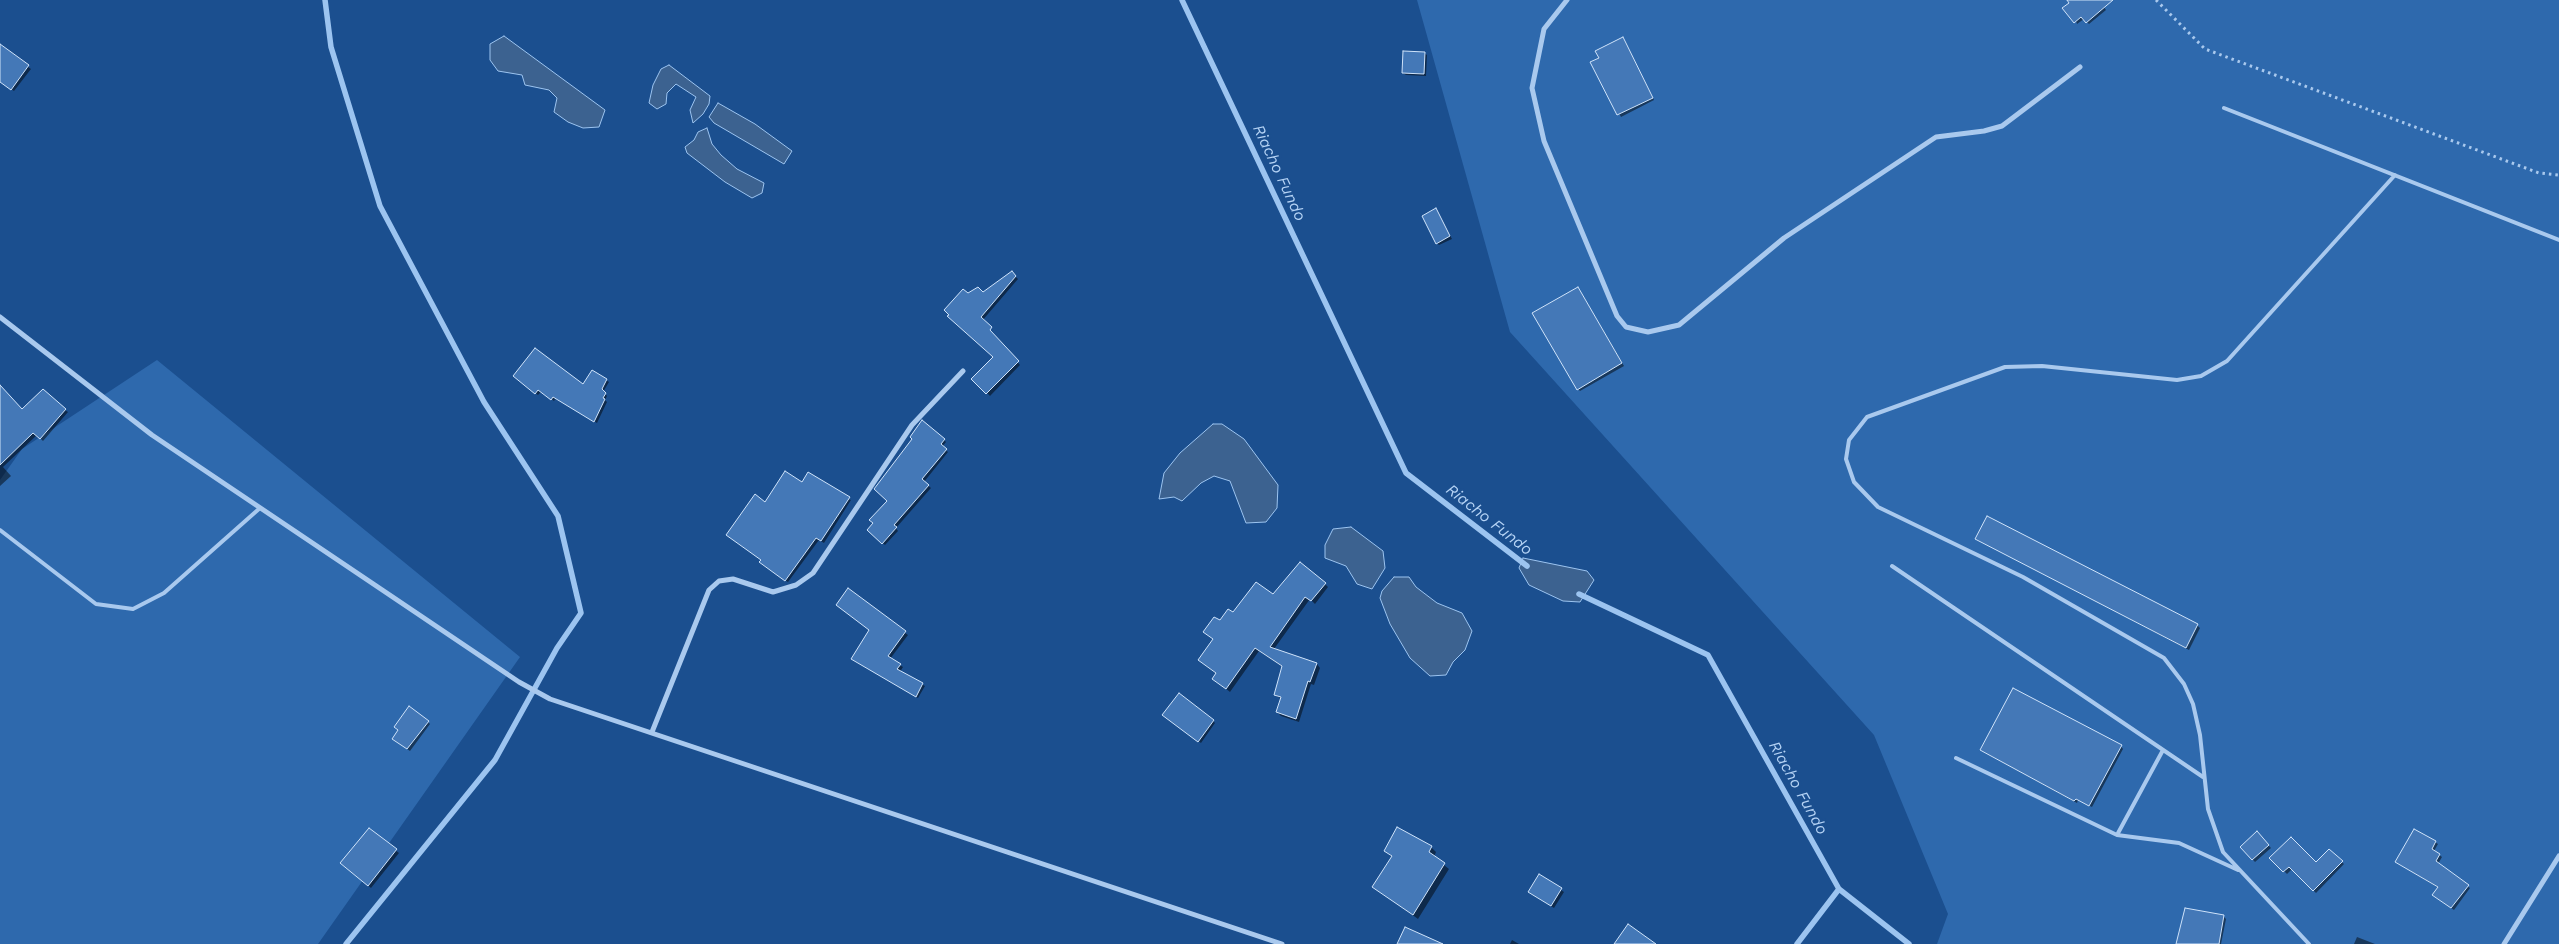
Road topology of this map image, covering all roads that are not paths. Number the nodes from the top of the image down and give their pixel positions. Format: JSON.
{"nodes":[{"id":1,"x":1567,"y":0,"type":"edge"},
{"id":2,"x":2080,"y":67,"type":"dead end"},
{"id":3,"x":2224,"y":108,"type":"dead end"},
{"id":4,"x":2394,"y":175,"type":"junction"},
{"id":5,"x":2559,"y":240,"type":"edge"},
{"id":6,"x":0,"y":317,"type":"edge"},
{"id":7,"x":963,"y":371,"type":"dead end"},
{"id":8,"x":260,"y":508,"type":"junction"},
{"id":9,"x":0,"y":530,"type":"edge"},
{"id":10,"x":1892,"y":566,"type":"dead end"},
{"id":11,"x":652,"y":732,"type":"junction"},
{"id":12,"x":2163,"y":750,"type":"junction"},
{"id":13,"x":1956,"y":758,"type":"dead end"},
{"id":14,"x":2203,"y":777,"type":"junction"},
{"id":15,"x":2117,"y":835,"type":"junction"},
{"id":16,"x":2559,"y":856,"type":"edge"},
{"id":17,"x":2240,"y":871,"type":"junction"},
{"id":18,"x":1282,"y":944,"type":"edge"},
{"id":19,"x":2309,"y":944,"type":"edge"},
{"id":20,"x":2504,"y":944,"type":"edge"}],
"edges":[{"from":1,"to":2,"type":"street"},
{"from":3,"to":4,"type":"lane"},
{"from":4,"to":5,"type":"lane"},
{"from":4,"to":14,"type":"lane"},
{"from":6,"to":8,"type":"street"},
{"from":7,"to":11,"type":"street"},
{"from":8,"to":9,"type":"lane"},
{"from":8,"to":11,"type":"street"},
{"from":10,"to":12,"type":"lane"},
{"from":11,"to":18,"type":"street"},
{"from":12,"to":14,"type":"lane"},
{"from":12,"to":15,"type":"lane"},
{"from":13,"to":15,"type":"lane"},
{"from":14,"to":17,"type":"lane"},
{"from":15,"to":17,"type":"lane"},
{"from":16,"to":20,"type":"street"},
{"from":17,"to":19,"type":"lane"}]}
